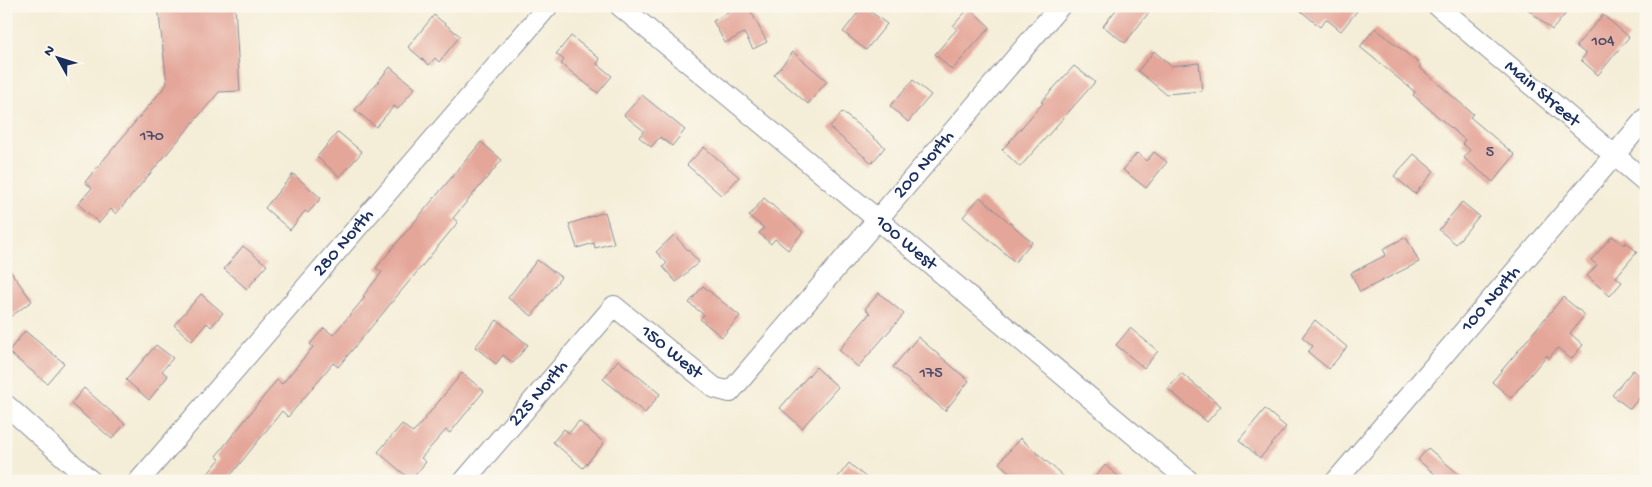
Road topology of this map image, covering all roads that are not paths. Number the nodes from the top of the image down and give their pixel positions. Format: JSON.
{"nodes":[{"id":1,"x":548,"y":6,"type":"edge"},
{"id":2,"x":620,"y":6,"type":"edge"},
{"id":3,"x":1438,"y":6,"type":"edge"},
{"id":4,"x":1058,"y":7,"type":"edge"},
{"id":5,"x":1646,"y":118,"type":"edge"},
{"id":6,"x":1615,"y":155,"type":"junction"},
{"id":7,"x":1646,"y":182,"type":"edge"},
{"id":8,"x":877,"y":219,"type":"junction"},
{"id":9,"x":614,"y":306,"type":"joint"},
{"id":10,"x":730,"y":392,"type":"joint"},
{"id":11,"x":6,"y":406,"type":"edge"},
{"id":12,"x":91,"y":481,"type":"edge"},
{"id":13,"x":140,"y":481,"type":"edge"},
{"id":14,"x":464,"y":481,"type":"edge"},
{"id":15,"x":1189,"y":481,"type":"edge"},
{"id":16,"x":1336,"y":481,"type":"edge"}],
"edges":[{"from":1,"to":13,"type":"street","name":"280 North"},
{"from":2,"to":8,"type":"street","name":"100 West"},
{"from":3,"to":6,"type":"street","name":"Main Street"},
{"from":4,"to":8,"type":"street","name":"200 North"},
{"from":5,"to":6,"type":"street","name":"100 North"},
{"from":6,"to":7,"type":"street","name":"Main Street"},
{"from":6,"to":16,"type":"street","name":"100 North"},
{"from":8,"to":10,"type":"street","name":"200 North"},
{"from":8,"to":15,"type":"street","name":"100 West"},
{"from":9,"to":10,"type":"street","name":"150 West"},
{"from":9,"to":14,"type":"street","name":"225 North"},
{"from":11,"to":12,"type":"street"}]}
